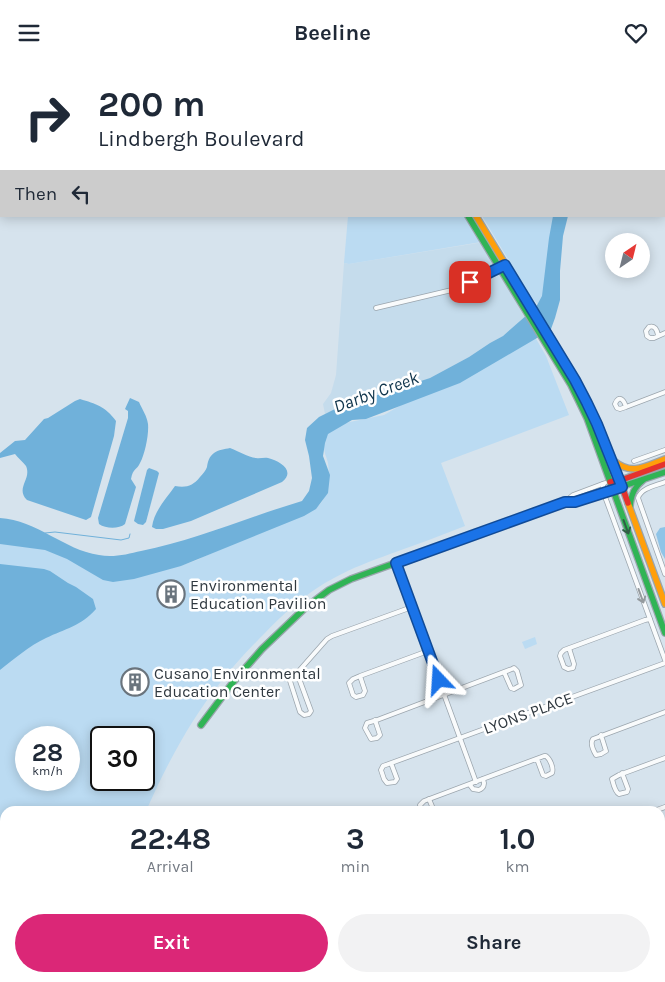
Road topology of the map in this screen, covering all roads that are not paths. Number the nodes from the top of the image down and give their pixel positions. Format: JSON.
{"nodes":[{"id":1,"x":469,"y":217,"type":"edge"},
{"id":2,"x":477,"y":217,"type":"edge"},
{"id":3,"x":502,"y":266,"type":"junction"},
{"id":4,"x":376,"y":308,"type":"dead end"},
{"id":5,"x":665,"y":333,"type":"edge"},
{"id":6,"x":658,"y":335,"type":"dead end"},
{"id":7,"x":549,"y":343,"type":"junction"},
{"id":8,"x":665,"y":392,"type":"edge"},
{"id":9,"x":626,"y":407,"type":"dead end"},
{"id":10,"x":665,"y":450,"type":"edge"},
{"id":11,"x":610,"y":456,"type":"junction"},
{"id":12,"x":665,"y":459,"type":"edge"},
{"id":13,"x":634,"y":461,"type":"dead end"},
{"id":14,"x":665,"y":464,"type":"edge"},
{"id":15,"x":665,"y":472,"type":"edge"},
{"id":16,"x":619,"y":480,"type":"junction"},
{"id":17,"x":643,"y":480,"type":"junction"},
{"id":18,"x":665,"y":482,"type":"edge"},
{"id":19,"x":606,"y":483,"type":"junction"},
{"id":20,"x":622,"y":487,"type":"junction"},
{"id":21,"x":613,"y":489,"type":"junction"},
{"id":22,"x":604,"y":492,"type":"junction"},
{"id":23,"x":565,"y":502,"type":"junction"},
{"id":24,"x":630,"y":509,"type":"junction"},
{"id":25,"x":396,"y":563,"type":"junction"},
{"id":26,"x":665,"y":574,"type":"edge"},
{"id":27,"x":660,"y":591,"type":"junction"},
{"id":28,"x":665,"y":598,"type":"edge"},
{"id":29,"x":665,"y":604,"type":"edge"},
{"id":30,"x":412,"y":607,"type":"junction"},
{"id":31,"x":650,"y":619,"type":"junction"},
{"id":32,"x":665,"y":633,"type":"edge"},
{"id":33,"x":569,"y":648,"type":"junction"},
{"id":34,"x":428,"y":651,"type":"junction"},
{"id":35,"x":665,"y":662,"type":"edge"},
{"id":36,"x":504,"y":672,"type":"junction"},
{"id":37,"x":297,"y":673,"type":"junction"},
{"id":38,"x":360,"y":676,"type":"junction"},
{"id":39,"x":444,"y":694,"type":"junction"},
{"id":40,"x":665,"y":712,"type":"edge"},
{"id":41,"x":375,"y":720,"type":"junction"},
{"id":42,"x":201,"y":725,"type":"dead end"},
{"id":43,"x":601,"y":735,"type":"junction"},
{"id":44,"x":461,"y":737,"type":"junction"},
{"id":45,"x":665,"y":758,"type":"edge"},
{"id":46,"x":537,"y":759,"type":"junction"},
{"id":47,"x":391,"y":763,"type":"junction"},
{"id":48,"x":622,"y":773,"type":"junction"},
{"id":49,"x":483,"y":779,"type":"junction"},
{"id":50,"x":476,"y":782,"type":"junction"},
{"id":51,"x":470,"y":785,"type":"junction"},
{"id":52,"x":429,"y":799,"type":"junction"},
{"id":53,"x":420,"y":806,"type":"edge"},
{"id":54,"x":432,"y":806,"type":"edge"}],
"edges":[{"from":1,"to":3,"type":"main road"},
{"from":2,"to":3,"type":"main road"},
{"from":3,"to":4,"type":"street"},
{"from":3,"to":7,"type":"main road"},
{"from":5,"to":6,"type":"street"},
{"from":7,"to":11,"type":"main road"},
{"from":7,"to":19,"type":"main road"},
{"from":8,"to":9,"type":"street"},
{"from":10,"to":13,"type":"street"},
{"from":11,"to":12,"type":"main road"},
{"from":11,"to":16,"type":"main road"},
{"from":14,"to":16,"type":"main road"},
{"from":15,"to":17,"type":"main road"},
{"from":16,"to":19,"type":"main road"},
{"from":16,"to":20,"type":"main road"},
{"from":17,"to":20,"type":"main road"},
{"from":17,"to":24,"type":"main road"},
{"from":18,"to":26,"type":"street"},
{"from":19,"to":21,"type":"main road"},
{"from":19,"to":22,"type":"street"},
{"from":19,"to":23,"type":"street"},
{"from":20,"to":21,"type":"main road"},
{"from":20,"to":24,"type":"main road"},
{"from":21,"to":22,"type":"main road"},
{"from":21,"to":32,"type":"main road","one_way":true},
{"from":22,"to":23,"type":"main road"},
{"from":22,"to":31,"type":"street","one_way":true},
{"from":23,"to":25,"type":"main road"},
{"from":24,"to":27,"type":"main road"},
{"from":25,"to":30,"type":"street"},
{"from":25,"to":42,"type":"main road"},
{"from":27,"to":28,"type":"main road"},
{"from":27,"to":29,"type":"main road"},
{"from":30,"to":34,"type":"street"},
{"from":30,"to":37,"type":"street"},
{"from":31,"to":33,"type":"street"},
{"from":31,"to":35,"type":"street"},
{"from":33,"to":33,"type":"street"},
{"from":34,"to":38,"type":"street"},
{"from":34,"to":39,"type":"street"},
{"from":35,"to":44,"type":"street","name":"LYONS PLACE"},
{"from":36,"to":36,"type":"street"},
{"from":36,"to":39,"type":"street"},
{"from":37,"to":37,"type":"street"},
{"from":38,"to":38,"type":"street"},
{"from":39,"to":41,"type":"street"},
{"from":39,"to":44,"type":"street"},
{"from":40,"to":43,"type":"street"},
{"from":41,"to":41,"type":"street"},
{"from":43,"to":43,"type":"street"},
{"from":44,"to":47,"type":"street","name":"LYONS PLACE"},
{"from":44,"to":50,"type":"street"},
{"from":45,"to":48,"type":"street"},
{"from":46,"to":46,"type":"street"},
{"from":46,"to":49,"type":"street"},
{"from":47,"to":47,"type":"street"},
{"from":48,"to":48,"type":"street"},
{"from":49,"to":50,"type":"street"},
{"from":49,"to":51,"type":"street"},
{"from":50,"to":51,"type":"street"},
{"from":51,"to":52,"type":"street"},
{"from":52,"to":53,"type":"street"},
{"from":52,"to":54,"type":"street"}]}
